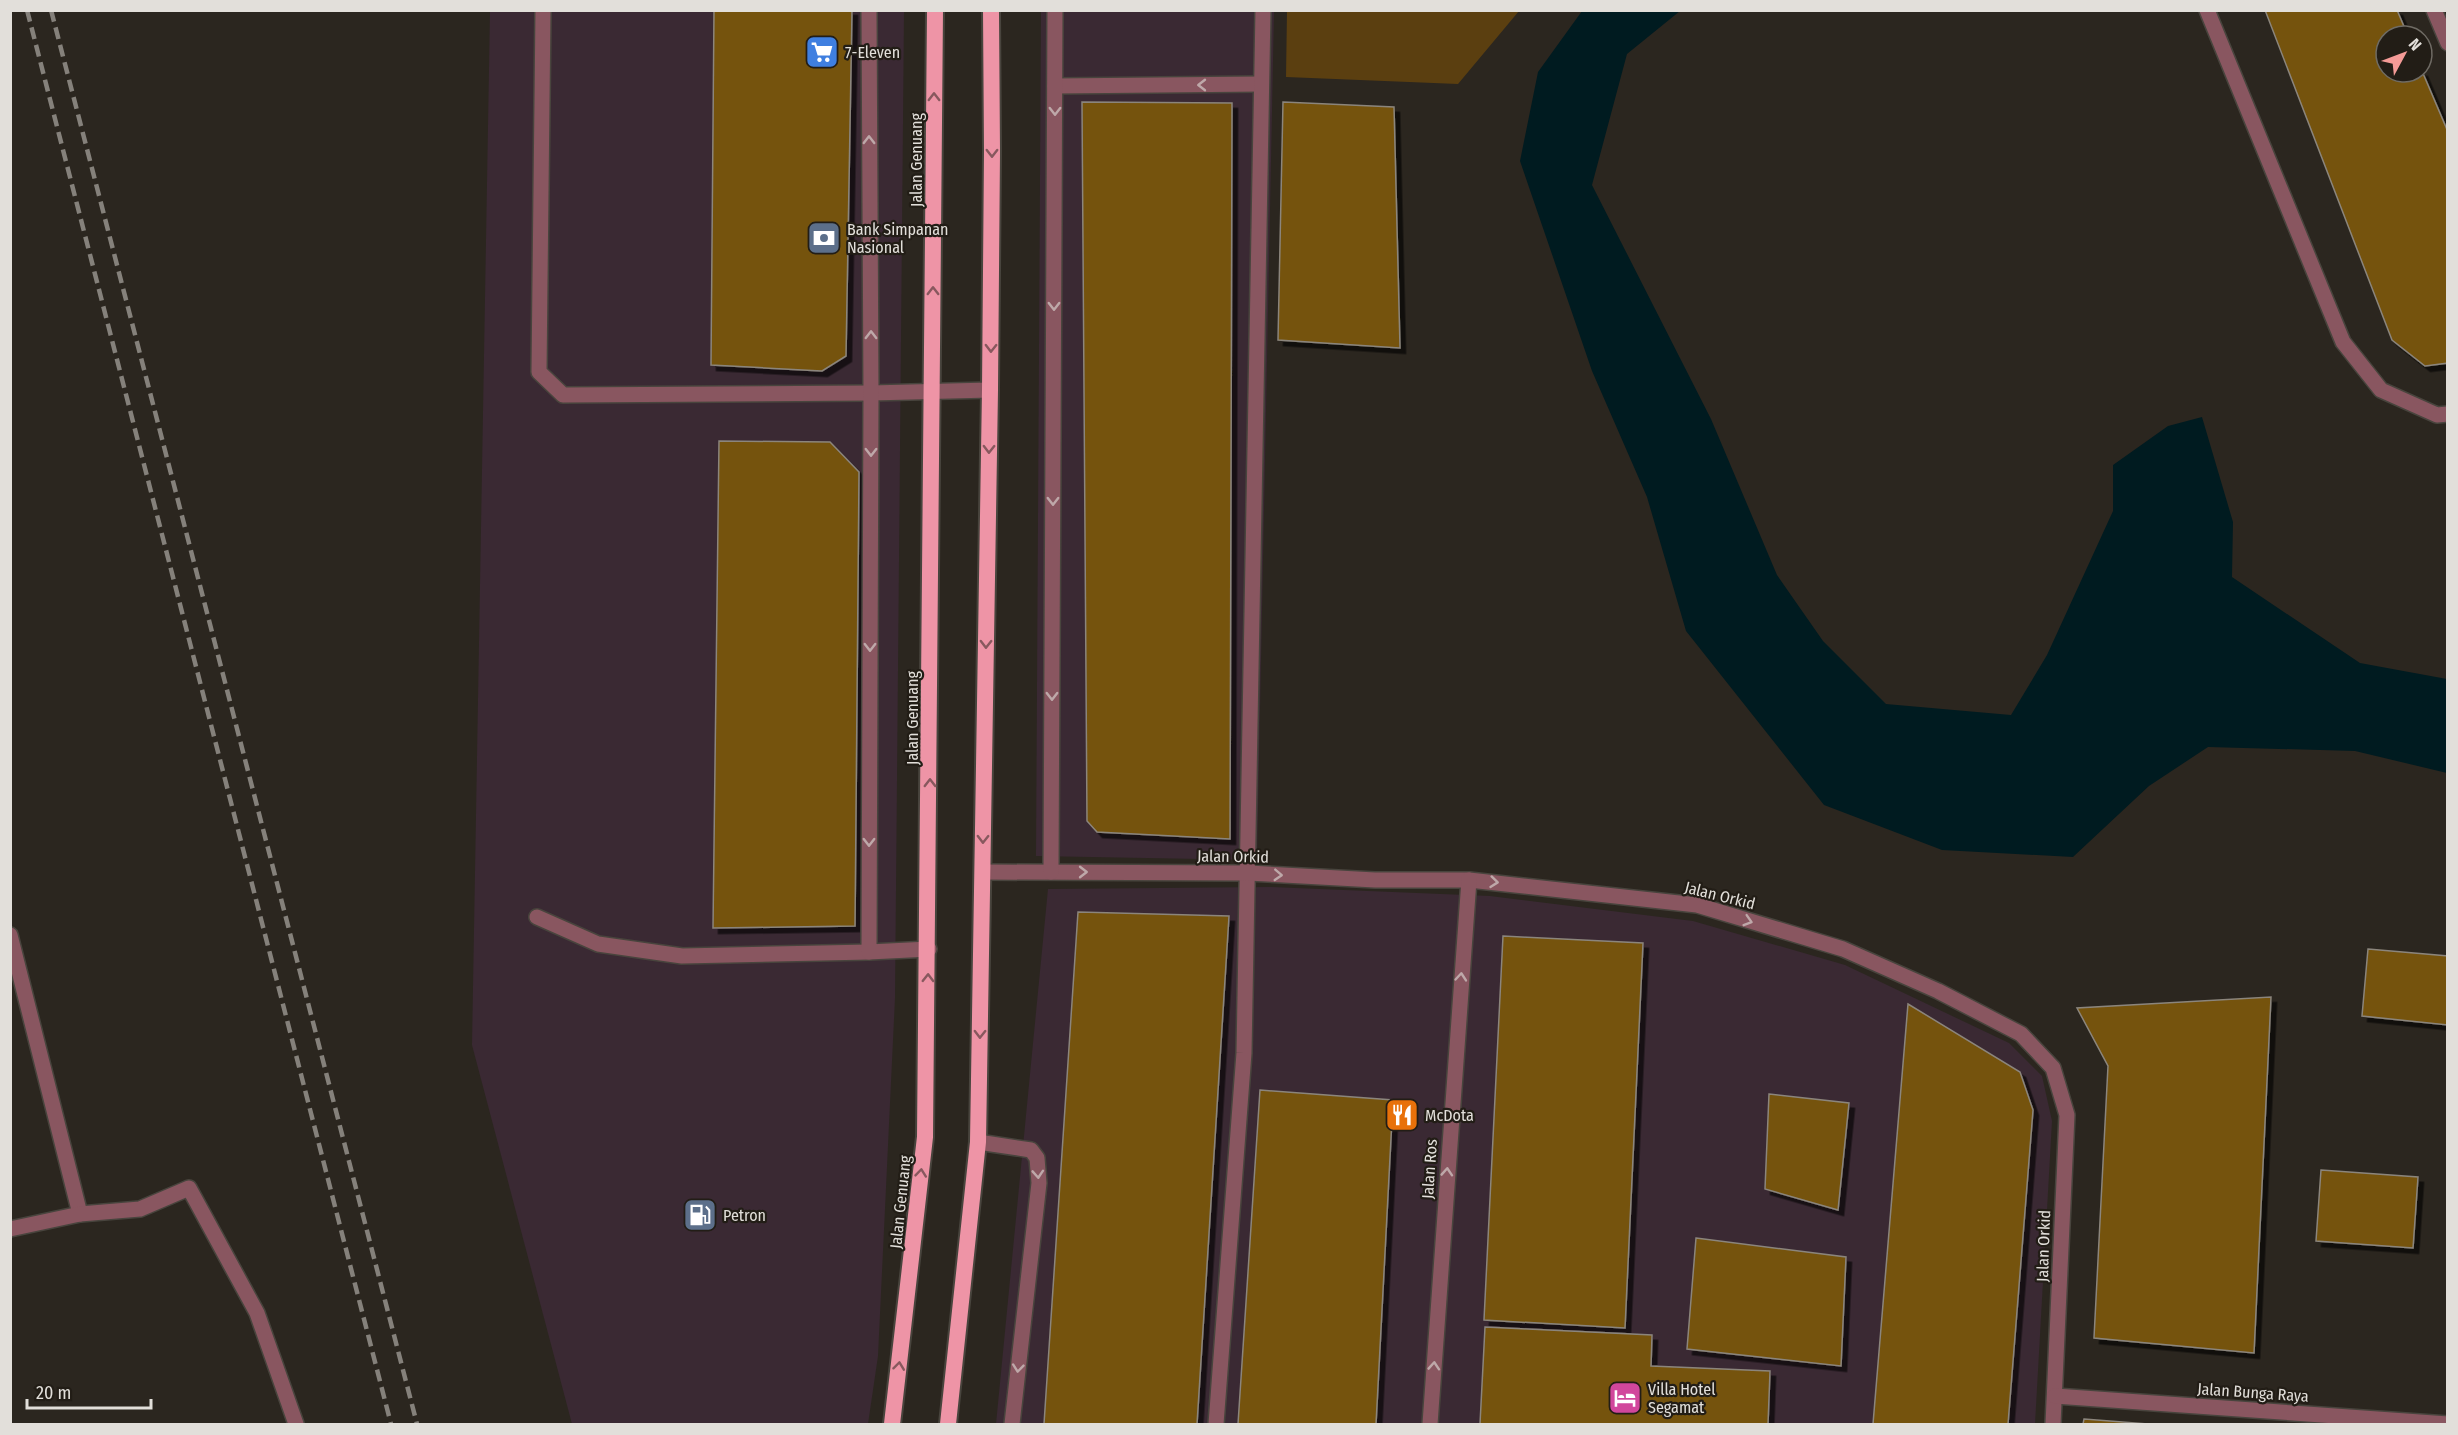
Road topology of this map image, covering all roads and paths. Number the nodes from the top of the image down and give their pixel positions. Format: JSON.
{"nodes":[{"id":1,"x":543,"y":10,"type":"edge"},
{"id":2,"x":868,"y":10,"type":"edge"},
{"id":3,"x":935,"y":10,"type":"edge"},
{"id":4,"x":991,"y":10,"type":"edge"},
{"id":5,"x":1055,"y":10,"type":"edge"},
{"id":6,"x":1263,"y":10,"type":"edge"},
{"id":7,"x":2207,"y":10,"type":"edge"},
{"id":8,"x":2434,"y":10,"type":"edge"},
{"id":9,"x":2448,"y":43,"type":"edge"},
{"id":10,"x":1261,"y":84,"type":"junction"},
{"id":11,"x":1055,"y":86,"type":"junction"},
{"id":12,"x":990,"y":390,"type":"junction"},
{"id":13,"x":932,"y":392,"type":"junction"},
{"id":14,"x":871,"y":393,"type":"junction"},
{"id":15,"x":2448,"y":414,"type":"edge"},
{"id":16,"x":983,"y":872,"type":"junction"},
{"id":17,"x":1051,"y":872,"type":"junction"},
{"id":18,"x":1248,"y":873,"type":"junction"},
{"id":19,"x":1469,"y":880,"type":"junction"},
{"id":20,"x":537,"y":918,"type":"dead end"},
{"id":21,"x":10,"y":935,"type":"edge"},
{"id":22,"x":929,"y":949,"type":"junction"},
{"id":23,"x":869,"y":951,"type":"junction"},
{"id":24,"x":978,"y":1142,"type":"junction"},
{"id":25,"x":80,"y":1214,"type":"junction"},
{"id":26,"x":10,"y":1228,"type":"edge"},
{"id":27,"x":2055,"y":1396,"type":"junction"},
{"id":28,"x":2448,"y":1424,"type":"edge"},
{"id":29,"x":296,"y":1425,"type":"edge"},
{"id":30,"x":892,"y":1425,"type":"edge"},
{"id":31,"x":948,"y":1425,"type":"edge"},
{"id":32,"x":1012,"y":1425,"type":"edge"},
{"id":33,"x":1216,"y":1425,"type":"edge"},
{"id":34,"x":1430,"y":1425,"type":"edge"},
{"id":35,"x":2053,"y":1425,"type":"edge"}],
"edges":[{"from":1,"to":14,"type":"street"},
{"from":14,"to":2,"type":"street","one_way":true},
{"from":13,"to":3,"type":"highway","name":"Jalan Genuang","one_way":true},
{"from":4,"to":12,"type":"highway","one_way":true},
{"from":5,"to":11,"type":"street"},
{"from":6,"to":10,"type":"street"},
{"from":7,"to":15,"type":"street"},
{"from":8,"to":9,"type":"street"},
{"from":10,"to":11,"type":"street","one_way":true},
{"from":10,"to":18,"type":"street"},
{"from":11,"to":17,"type":"street","one_way":true},
{"from":12,"to":13,"type":"street"},
{"from":12,"to":16,"type":"highway","one_way":true},
{"from":13,"to":14,"type":"street"},
{"from":22,"to":13,"type":"highway","name":"Jalan Genuang","one_way":true},
{"from":14,"to":23,"type":"street","one_way":true},
{"from":16,"to":17,"type":"street","name":"Jalan Orkid"},
{"from":16,"to":24,"type":"highway","one_way":true},
{"from":17,"to":18,"type":"street","name":"Jalan Orkid","one_way":true},
{"from":18,"to":19,"type":"street","name":"Jalan Orkid","one_way":true},
{"from":18,"to":33,"type":"street"},
{"from":19,"to":27,"type":"street","name":"Jalan Orkid","one_way":true},
{"from":34,"to":19,"type":"street","name":"Jalan Ros","one_way":true},
{"from":20,"to":23,"type":"street"},
{"from":21,"to":25,"type":"street"},
{"from":22,"to":23,"type":"street"},
{"from":30,"to":22,"type":"highway","name":"Jalan Genuang","one_way":true},
{"from":24,"to":31,"type":"highway"},
{"from":24,"to":32,"type":"street","one_way":true},
{"from":25,"to":26,"type":"street"},
{"from":25,"to":29,"type":"street"},
{"from":27,"to":28,"type":"street","name":"Jalan Bunga Raya"},
{"from":27,"to":35,"type":"street","name":"Jalan Orkid"}]}
